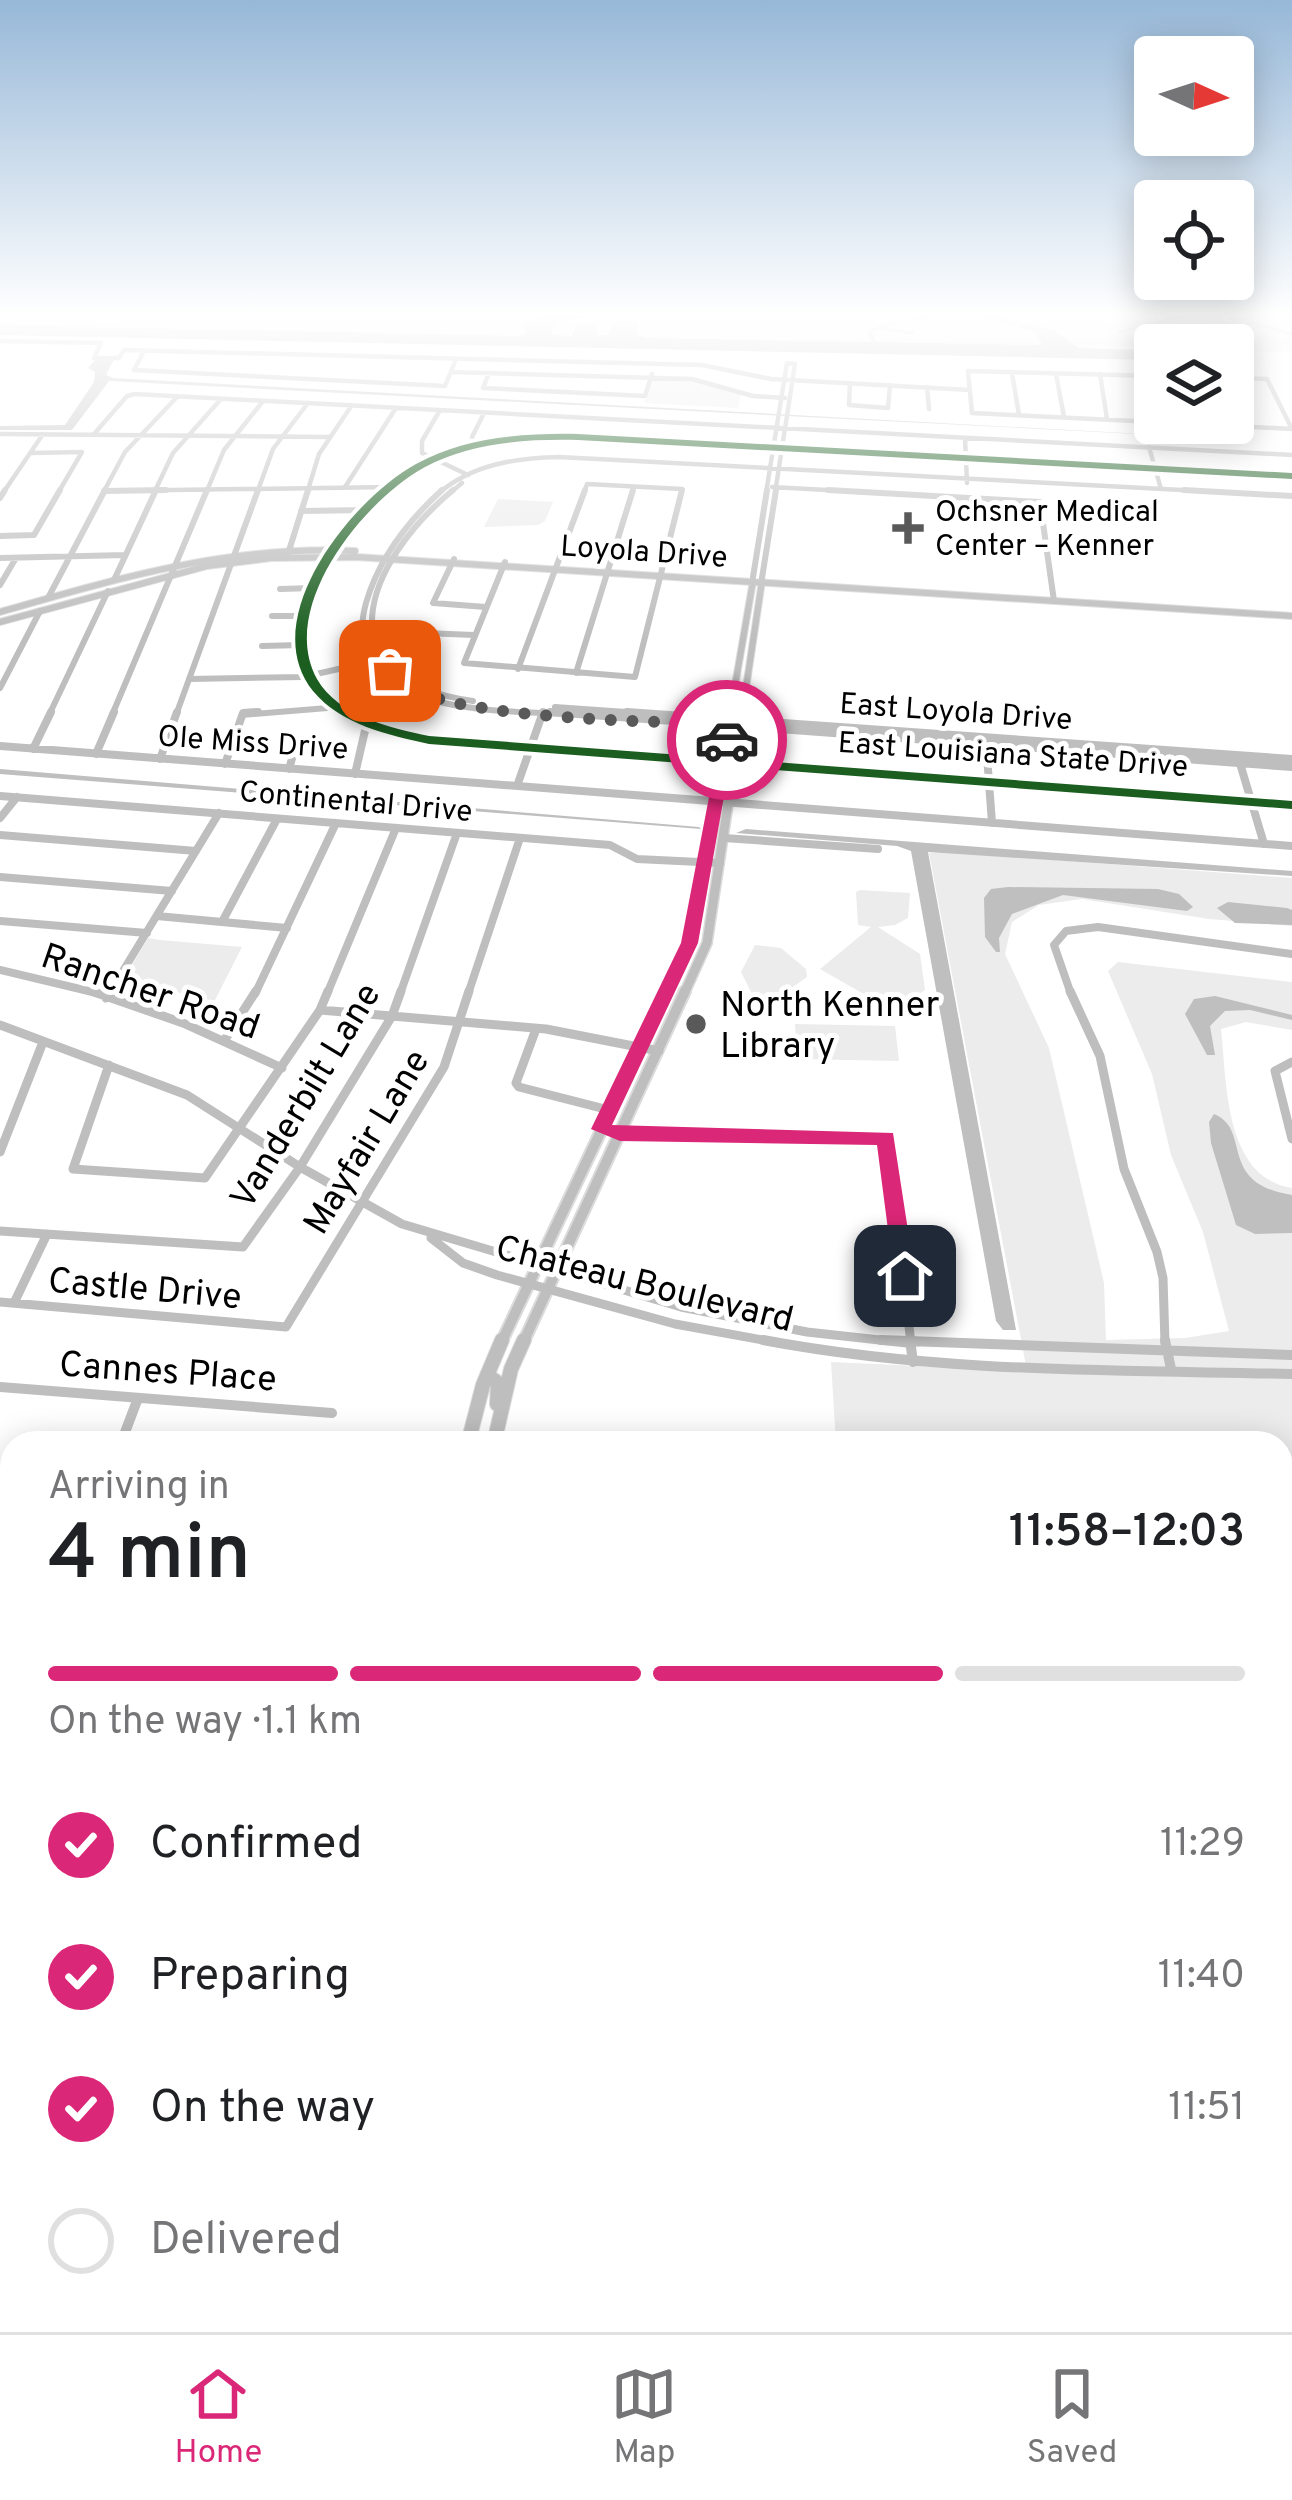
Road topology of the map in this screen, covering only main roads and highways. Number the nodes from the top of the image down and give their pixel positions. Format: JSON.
{"nodes":[{"id":1,"x":331,"y":553,"type":"junction"},
{"id":2,"x":389,"y":556,"type":"junction"},
{"id":3,"x":232,"y":558,"type":"junction"},
{"id":4,"x":114,"y":580,"type":"junction"},
{"id":5,"x":757,"y":580,"type":"junction"},
{"id":6,"x":108,"y":591,"type":"junction"},
{"id":7,"x":49,"y":598,"type":"junction"},
{"id":8,"x":40,"y":611,"type":"junction"},
{"id":9,"x":0,"y":612,"type":"edge"},
{"id":10,"x":1292,"y":613,"type":"edge"},
{"id":11,"x":0,"y":622,"type":"edge"},
{"id":12,"x":748,"y":641,"type":"junction"},
{"id":13,"x":739,"y":667,"type":"junction"},
{"id":14,"x":750,"y":668,"type":"junction"},
{"id":15,"x":740,"y":698,"type":"junction"},
{"id":16,"x":718,"y":881,"type":"junction"},
{"id":17,"x":701,"y":885,"type":"junction"},
{"id":18,"x":697,"y":913,"type":"junction"},
{"id":19,"x":712,"y":922,"type":"junction"},
{"id":20,"x":626,"y":1072,"type":"junction"},
{"id":21,"x":646,"y":1079,"type":"junction"},
{"id":22,"x":634,"y":1103,"type":"junction"},
{"id":23,"x":611,"y":1106,"type":"junction"},
{"id":24,"x":589,"y":1154,"type":"junction"},
{"id":25,"x":572,"y":1190,"type":"junction"},
{"id":26,"x":592,"y":1193,"type":"junction"},
{"id":27,"x":566,"y":1204,"type":"junction"},
{"id":28,"x":582,"y":1215,"type":"junction"},
{"id":29,"x":571,"y":1239,"type":"junction"},
{"id":30,"x":507,"y":1329,"type":"junction"},
{"id":31,"x":511,"y":1369,"type":"junction"},
{"id":32,"x":488,"y":1375,"type":"junction"},
{"id":33,"x":479,"y":1400,"type":"junction"},
{"id":34,"x":498,"y":1426,"type":"junction"},
{"id":35,"x":471,"y":1431,"type":"edge"},
{"id":36,"x":478,"y":1431,"type":"edge"},
{"id":37,"x":497,"y":1431,"type":"edge"}],
"edges":[{"from":1,"to":2,"type":"main road"},
{"from":1,"to":2,"type":"main road","name":"Loyola Drive"},
{"from":1,"to":3,"type":"main road","name":"Loyola Drive"},
{"from":2,"to":5,"type":"main road","name":"Loyola Drive"},
{"from":3,"to":4,"type":"main road","name":"Loyola Drive"},
{"from":3,"to":6,"type":"main road","name":"Loyola Drive"},
{"from":4,"to":6,"type":"main road"},
{"from":4,"to":7,"type":"main road","name":"Loyola Drive"},
{"from":5,"to":10,"type":"main road","name":"Loyola Drive"},
{"from":5,"to":12,"type":"main road"},
{"from":6,"to":8,"type":"main road","name":"Loyola Drive"},
{"from":7,"to":8,"type":"main road"},
{"from":7,"to":9,"type":"main road","name":"Loyola Drive"},
{"from":8,"to":11,"type":"main road","name":"Loyola Drive"},
{"from":12,"to":13,"type":"main road"},
{"from":12,"to":14,"type":"main road"},
{"from":13,"to":14,"type":"main road"},
{"from":13,"to":15,"type":"main road"},
{"from":14,"to":15,"type":"main road"},
{"from":15,"to":16,"type":"main road"},
{"from":15,"to":17,"type":"main road"},
{"from":16,"to":17,"type":"main road"},
{"from":16,"to":19,"type":"main road"},
{"from":17,"to":18,"type":"main road"},
{"from":18,"to":19,"type":"main road"},
{"from":18,"to":20,"type":"main road"},
{"from":19,"to":21,"type":"main road"},
{"from":20,"to":21,"type":"main road"},
{"from":20,"to":23,"type":"main road"},
{"from":21,"to":22,"type":"main road"},
{"from":22,"to":23,"type":"main road"},
{"from":22,"to":26,"type":"main road"},
{"from":23,"to":24,"type":"main road"},
{"from":24,"to":25,"type":"main road"},
{"from":24,"to":26,"type":"main road"},
{"from":25,"to":27,"type":"main road"},
{"from":25,"to":28,"type":"main road"},
{"from":26,"to":28,"type":"main road"},
{"from":27,"to":29,"type":"main road"},
{"from":27,"to":30,"type":"main road"},
{"from":28,"to":29,"type":"main road"},
{"from":29,"to":31,"type":"main road"},
{"from":30,"to":31,"type":"main road"},
{"from":30,"to":32,"type":"main road"},
{"from":31,"to":34,"type":"main road"},
{"from":32,"to":33,"type":"main road"},
{"from":32,"to":34,"type":"main road"},
{"from":33,"to":35,"type":"main road"},
{"from":33,"to":36,"type":"main road"},
{"from":34,"to":37,"type":"main road"}]}
